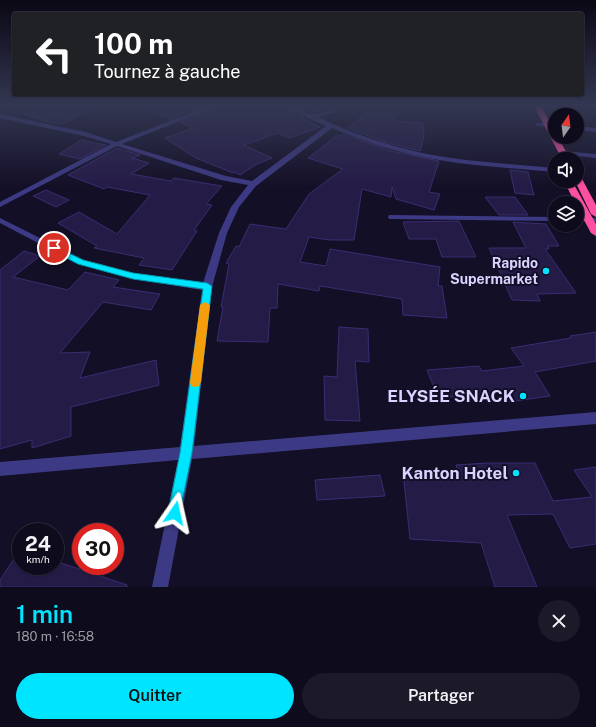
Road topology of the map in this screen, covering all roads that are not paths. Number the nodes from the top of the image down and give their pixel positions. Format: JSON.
{"nodes":[{"id":1,"x":82,"y":133,"type":"edge"},
{"id":2,"x":143,"y":133,"type":"edge"},
{"id":3,"x":320,"y":133,"type":"edge"},
{"id":4,"x":351,"y":133,"type":"edge"},
{"id":5,"x":543,"y":133,"type":"edge"},
{"id":6,"x":118,"y":143,"type":"junction"},
{"id":7,"x":553,"y":152,"type":"edge"},
{"id":8,"x":584,"y":156,"type":"edge"},
{"id":9,"x":596,"y":156,"type":"edge"},
{"id":10,"x":548,"y":169,"type":"edge"},
{"id":11,"x":253,"y":184,"type":"junction"},
{"id":12,"x":572,"y":188,"type":"edge"},
{"id":13,"x":583,"y":188,"type":"edge"},
{"id":14,"x":0,"y":205,"type":"edge"},
{"id":15,"x":596,"y":214,"type":"edge"},
{"id":16,"x":392,"y":217,"type":"dead end"},
{"id":17,"x":548,"y":219,"type":"edge"},
{"id":18,"x":0,"y":220,"type":"edge"},
{"id":19,"x":592,"y":220,"type":"edge"},
{"id":20,"x":596,"y":233,"type":"edge"},
{"id":21,"x":207,"y":286,"type":"junction"},
{"id":22,"x":596,"y":418,"type":"edge"},
{"id":23,"x":186,"y":453,"type":"junction"},
{"id":24,"x":0,"y":469,"type":"edge"},
{"id":25,"x":160,"y":587,"type":"edge"}],
"edges":[{"from":1,"to":6,"type":"street"},
{"from":2,"to":6,"type":"street"},
{"from":3,"to":11,"type":"street"},
{"from":4,"to":10,"type":"street"},
{"from":5,"to":7,"type":"highway"},
{"from":6,"to":11,"type":"street"},
{"from":6,"to":14,"type":"street"},
{"from":8,"to":9,"type":"street"},
{"from":11,"to":21,"type":"street"},
{"from":12,"to":19,"type":"highway"},
{"from":13,"to":15,"type":"highway"},
{"from":16,"to":17,"type":"street"},
{"from":18,"to":21,"type":"street"},
{"from":19,"to":20,"type":"highway"},
{"from":21,"to":23,"type":"street"},
{"from":22,"to":23,"type":"street"},
{"from":23,"to":24,"type":"street"},
{"from":23,"to":25,"type":"street"}]}
